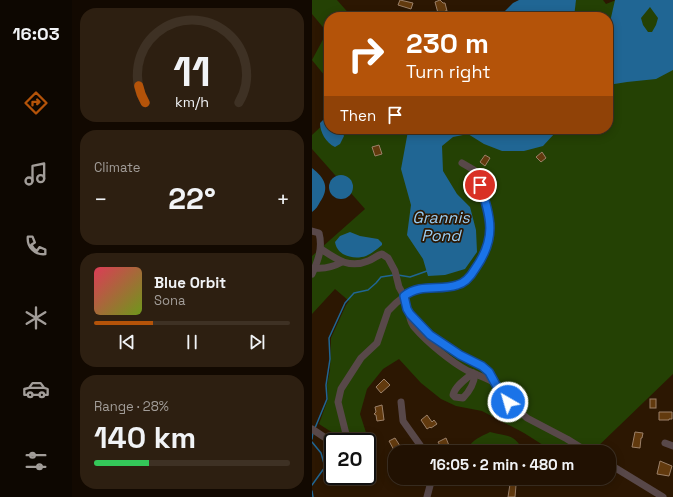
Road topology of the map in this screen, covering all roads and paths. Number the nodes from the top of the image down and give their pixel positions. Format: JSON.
{"nodes":[{"id":1,"x":462,"y":163,"type":"dead end"},
{"id":2,"x":312,"y":231,"type":"edge"},
{"id":3,"x":321,"y":249,"type":"junction"},
{"id":4,"x":342,"y":262,"type":"junction"},
{"id":5,"x":313,"y":271,"type":"edge"},
{"id":6,"x":404,"y":296,"type":"junction"},
{"id":7,"x":409,"y":312,"type":"junction"},
{"id":8,"x":494,"y":382,"type":"junction"},
{"id":9,"x":400,"y":402,"type":"dead end"},
{"id":10,"x":312,"y":429,"type":"edge"},
{"id":11,"x":346,"y":433,"type":"edge"},
{"id":12,"x":324,"y":437,"type":"edge"},
{"id":13,"x":665,"y":443,"type":"dead end"},
{"id":14,"x":420,"y":445,"type":"edge"},
{"id":15,"x":577,"y":445,"type":"edge"},
{"id":16,"x":673,"y":446,"type":"edge"},
{"id":17,"x":616,"y":468,"type":"edge"},
{"id":18,"x":430,"y":485,"type":"edge"},
{"id":19,"x":427,"y":497,"type":"edge"},
{"id":20,"x":663,"y":497,"type":"edge"}],
"edges":[{"from":1,"to":6,"type":"street"},
{"from":2,"to":3,"type":"street"},
{"from":3,"to":4,"type":"street"},
{"from":3,"to":5,"type":"street"},
{"from":4,"to":5,"type":"street"},
{"from":4,"to":6,"type":"street"},
{"from":6,"to":7,"type":"street"},
{"from":6,"to":11,"type":"street"},
{"from":7,"to":8,"type":"street"},
{"from":7,"to":8,"type":"street"},
{"from":8,"to":15,"type":"street"},
{"from":9,"to":14,"type":"street"},
{"from":10,"to":12,"type":"street"},
{"from":13,"to":16,"type":"street"},
{"from":17,"to":20,"type":"street"},
{"from":18,"to":19,"type":"street"}]}
